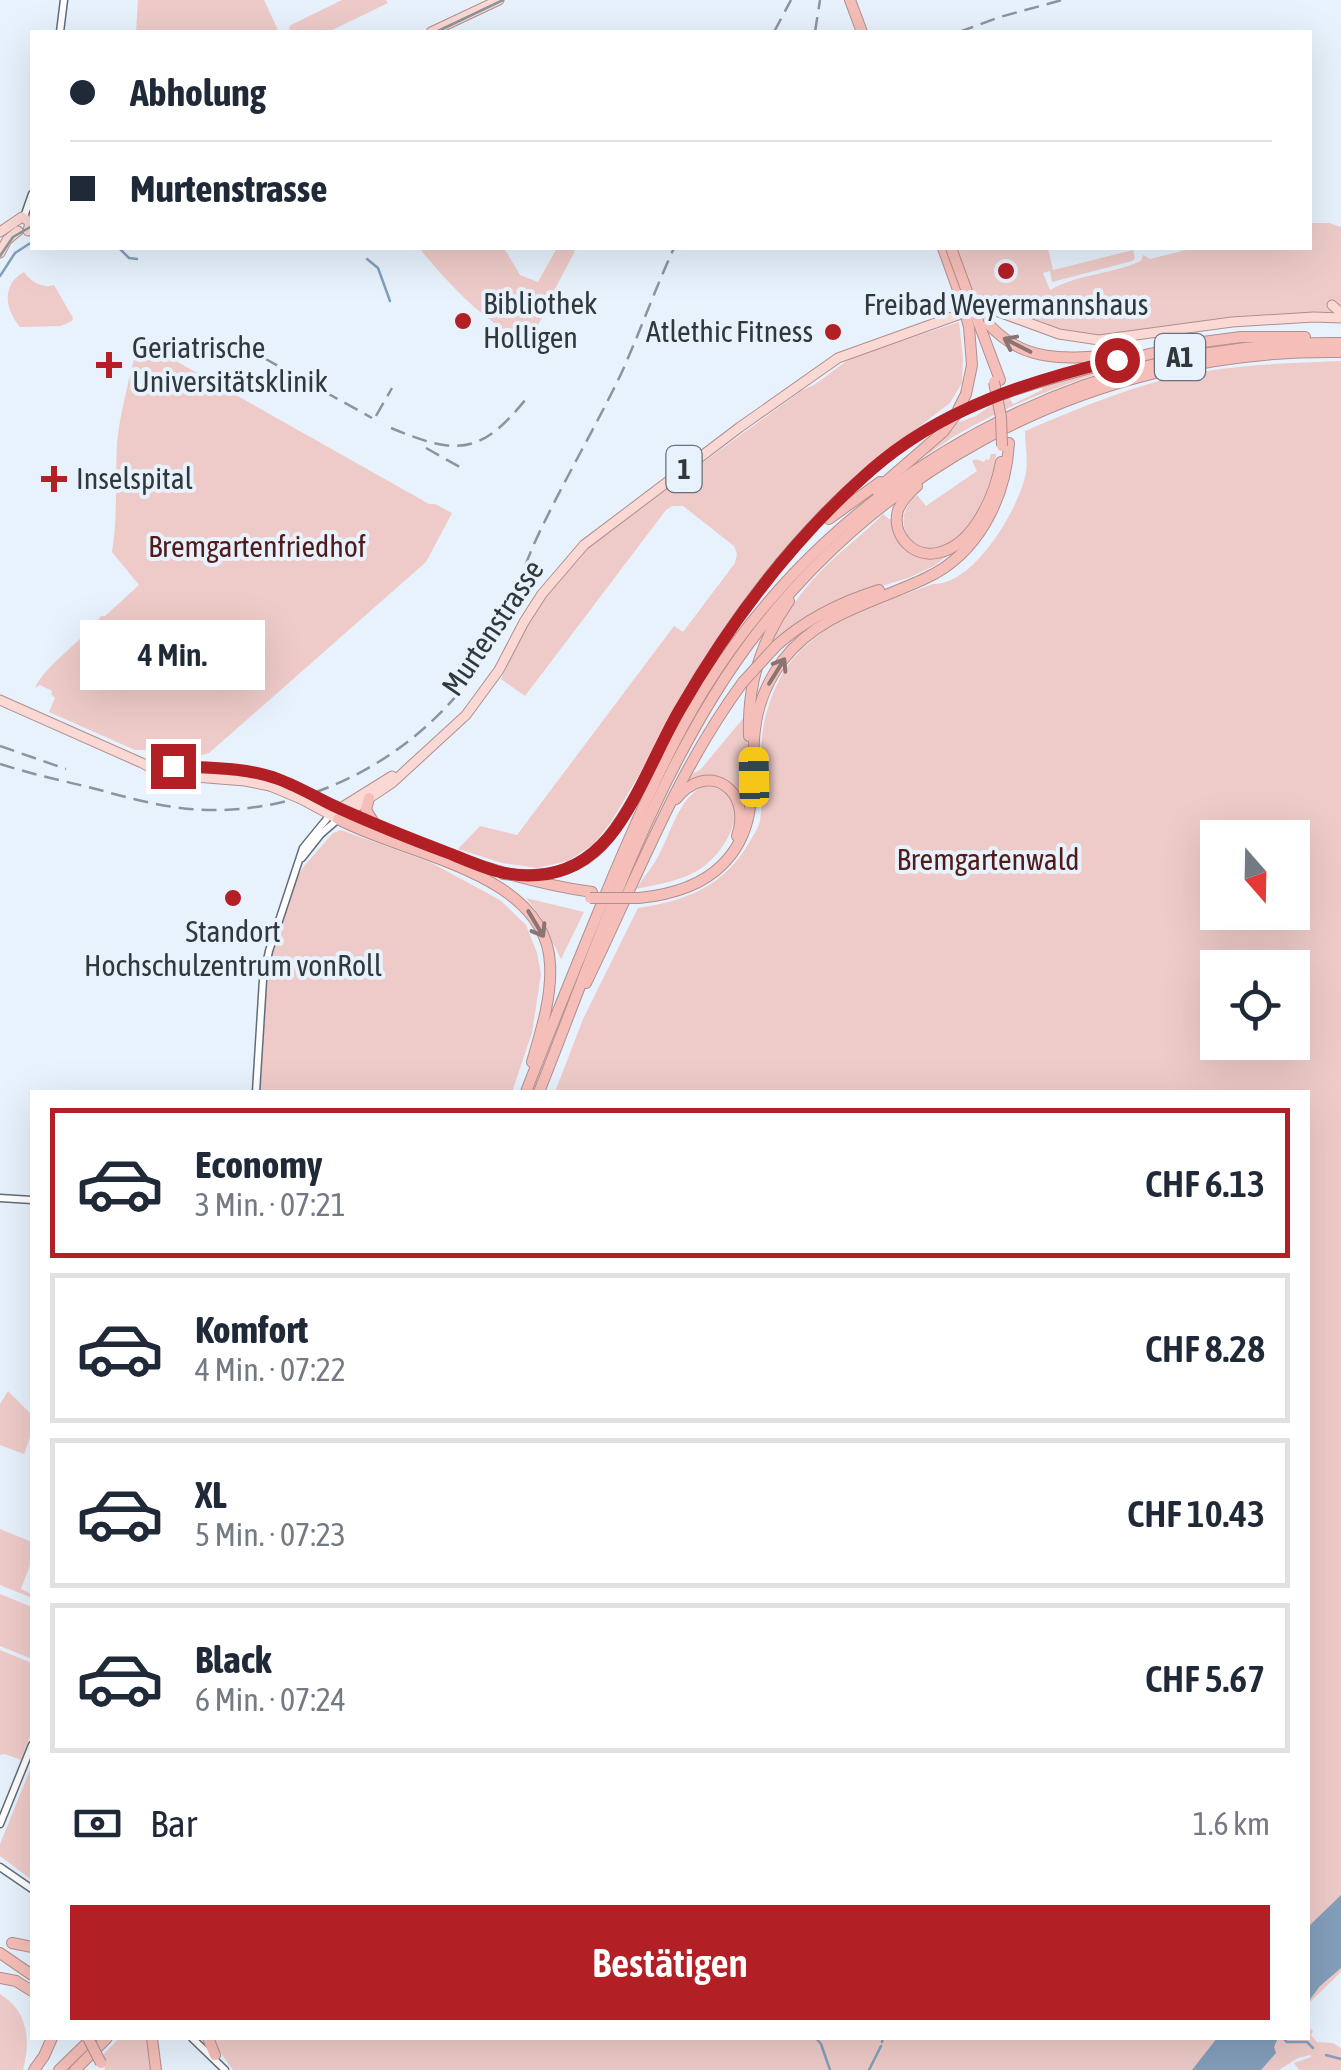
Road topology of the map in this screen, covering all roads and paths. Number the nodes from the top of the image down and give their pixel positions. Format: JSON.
{"nodes":[{"id":1,"x":64,"y":0,"type":"edge"},
{"id":2,"x":499,"y":0,"type":"edge"},
{"id":3,"x":853,"y":0,"type":"edge"},
{"id":4,"x":60,"y":30,"type":"edge"},
{"id":5,"x":435,"y":30,"type":"edge"},
{"id":6,"x":865,"y":30,"type":"edge"},
{"id":7,"x":26,"y":224,"type":"edge"},
{"id":8,"x":0,"y":232,"type":"edge"},
{"id":9,"x":944,"y":250,"type":"edge"},
{"id":10,"x":953,"y":250,"type":"edge"},
{"id":11,"x":0,"y":253,"type":"edge"},
{"id":12,"x":1314,"y":317,"type":"junction"},
{"id":13,"x":1335,"y":319,"type":"edge"},
{"id":14,"x":1275,"y":320,"type":"junction"},
{"id":15,"x":978,"y":321,"type":"junction"},
{"id":16,"x":1341,"y":340,"type":"edge"},
{"id":17,"x":1191,"y":344,"type":"junction"},
{"id":18,"x":1341,"y":352,"type":"edge"},
{"id":19,"x":1006,"y":444,"type":"junction"},
{"id":20,"x":964,"y":450,"type":"junction"},
{"id":21,"x":903,"y":468,"type":"junction"},
{"id":22,"x":831,"y":551,"type":"junction"},
{"id":23,"x":953,"y":559,"type":"junction"},
{"id":24,"x":782,"y":585,"type":"junction"},
{"id":25,"x":759,"y":591,"type":"junction"},
{"id":26,"x":0,"y":700,"type":"edge"},
{"id":27,"x":408,"y":768,"type":"junction"},
{"id":28,"x":209,"y":774,"type":"junction"},
{"id":29,"x":370,"y":798,"type":"junction"},
{"id":30,"x":752,"y":799,"type":"junction"},
{"id":31,"x":312,"y":800,"type":"junction"},
{"id":32,"x":339,"y":813,"type":"junction"},
{"id":33,"x":375,"y":824,"type":"junction"},
{"id":34,"x":657,"y":829,"type":"junction"},
{"id":35,"x":317,"y":830,"type":"junction"},
{"id":36,"x":298,"y":866,"type":"junction"},
{"id":37,"x":460,"y":868,"type":"junction"},
{"id":38,"x":503,"y":874,"type":"junction"},
{"id":39,"x":591,"y":895,"type":"junction"},
{"id":40,"x":640,"y":895,"type":"junction"},
{"id":41,"x":562,"y":1034,"type":"junction"},
{"id":42,"x":256,"y":1090,"type":"edge"},
{"id":43,"x":526,"y":1090,"type":"edge"},
{"id":44,"x":527,"y":1090,"type":"edge"},
{"id":45,"x":540,"y":1090,"type":"edge"},
{"id":46,"x":0,"y":1198,"type":"edge"},
{"id":47,"x":30,"y":1200,"type":"edge"},
{"id":48,"x":30,"y":1750,"type":"edge"},
{"id":49,"x":0,"y":1824,"type":"edge"},
{"id":50,"x":0,"y":1867,"type":"edge"},
{"id":51,"x":30,"y":1887,"type":"edge"},
{"id":52,"x":12,"y":1943,"type":"dead end"},
{"id":53,"x":30,"y":1948,"type":"edge"},
{"id":54,"x":5,"y":1956,"type":"edge"},
{"id":55,"x":30,"y":1976,"type":"edge"},
{"id":56,"x":0,"y":1978,"type":"edge"},
{"id":57,"x":30,"y":1990,"type":"edge"},
{"id":58,"x":50,"y":2040,"type":"edge"},
{"id":59,"x":88,"y":2040,"type":"edge"},
{"id":60,"x":91,"y":2040,"type":"edge"},
{"id":61,"x":105,"y":2040,"type":"edge"},
{"id":62,"x":152,"y":2040,"type":"edge"},
{"id":63,"x":197,"y":2040,"type":"edge"},
{"id":64,"x":197,"y":2040,"type":"edge"},
{"id":65,"x":209,"y":2040,"type":"edge"},
{"id":66,"x":215,"y":2055,"type":"junction"},
{"id":67,"x":102,"y":2067,"type":"edge"},
{"id":68,"x":34,"y":2070,"type":"edge"},
{"id":69,"x":59,"y":2070,"type":"edge"},
{"id":70,"x":75,"y":2070,"type":"edge"},
{"id":71,"x":156,"y":2070,"type":"edge"},
{"id":72,"x":227,"y":2070,"type":"edge"}],
"edges":[{"from":1,"to":4,"type":"main road"},
{"from":2,"to":5,"type":"main road"},
{"from":3,"to":6,"type":"highway"},
{"from":7,"to":8,"type":"main road"},
{"from":7,"to":11,"type":"main road"},
{"from":9,"to":15,"type":"highway","bridge":true},
{"from":10,"to":15,"type":"highway","bridge":true},
{"from":12,"to":13,"type":"main road"},
{"from":12,"to":13,"type":"main road"},
{"from":12,"to":14,"type":"main road"},
{"from":13,"to":14,"type":"main road"},
{"from":14,"to":15,"type":"main road"},
{"from":17,"to":15,"type":"highway","one_way":true},
{"from":15,"to":19,"type":"highway","bridge":true},
{"from":15,"to":21,"type":"highway","bridge":true},
{"from":15,"to":27,"type":"main road","name":"Murtenstrasse","number":"1"},
{"from":16,"to":17,"type":"highway"},
{"from":16,"to":24,"type":"highway","number":"A1"},
{"from":17,"to":25,"type":"highway"},
{"from":18,"to":20,"type":"highway","number":"A1"},
{"from":19,"to":20,"type":"highway"},
{"from":19,"to":23,"type":"highway"},
{"from":20,"to":22,"type":"highway","number":"A1"},
{"from":21,"to":24,"type":"highway"},
{"from":21,"to":25,"type":"highway"},
{"from":22,"to":30,"type":"highway"},
{"from":22,"to":41,"type":"highway","number":"A1"},
{"from":30,"to":23,"type":"highway","one_way":true},
{"from":23,"to":34,"type":"highway","bridge":true},
{"from":24,"to":44,"type":"highway","number":"A1"},
{"from":25,"to":38,"type":"highway"},
{"from":26,"to":28,"type":"main road"},
{"from":27,"to":29,"type":"main road","name":"Murtenstrasse","number":"1"},
{"from":27,"to":32,"type":"main road","name":"Murtenstrasse","number":"1"},
{"from":28,"to":31,"type":"main road","bridge":true},
{"from":28,"to":31,"type":"main road","bridge":true},
{"from":29,"to":32,"type":"main road","name":"Murtenstrasse","number":"1"},
{"from":29,"to":33,"type":"highway"},
{"from":30,"to":40,"type":"highway"},
{"from":31,"to":32,"type":"main road"},
{"from":31,"to":35,"type":"main road"},
{"from":32,"to":33,"type":"highway"},
{"from":32,"to":35,"type":"main road"},
{"from":32,"to":36,"type":"main road"},
{"from":32,"to":37,"type":"highway"},
{"from":33,"to":38,"type":"highway"},
{"from":34,"to":40,"type":"highway"},
{"from":34,"to":41,"type":"highway"},
{"from":35,"to":36,"type":"main road"},
{"from":36,"to":42,"type":"main road"},
{"from":37,"to":39,"type":"highway"},
{"from":37,"to":43,"type":"highway","one_way":true},
{"from":38,"to":39,"type":"highway"},
{"from":39,"to":40,"type":"highway","bridge":true},
{"from":41,"to":45,"type":"highway","number":"A1"},
{"from":46,"to":47,"type":"main road"},
{"from":48,"to":49,"type":"main road"},
{"from":50,"to":51,"type":"main road"},
{"from":52,"to":53,"type":"highway"},
{"from":54,"to":55,"type":"highway"},
{"from":56,"to":57,"type":"highway"},
{"from":58,"to":68,"type":"highway"},
{"from":59,"to":69,"type":"highway"},
{"from":60,"to":67,"type":"highway","bridge":true},
{"from":61,"to":70,"type":"highway"},
{"from":62,"to":71,"type":"highway"},
{"from":63,"to":66,"type":"main road"},
{"from":64,"to":72,"type":"main road"},
{"from":65,"to":66,"type":"highway"},
{"from":66,"to":72,"type":"main road"}]}
